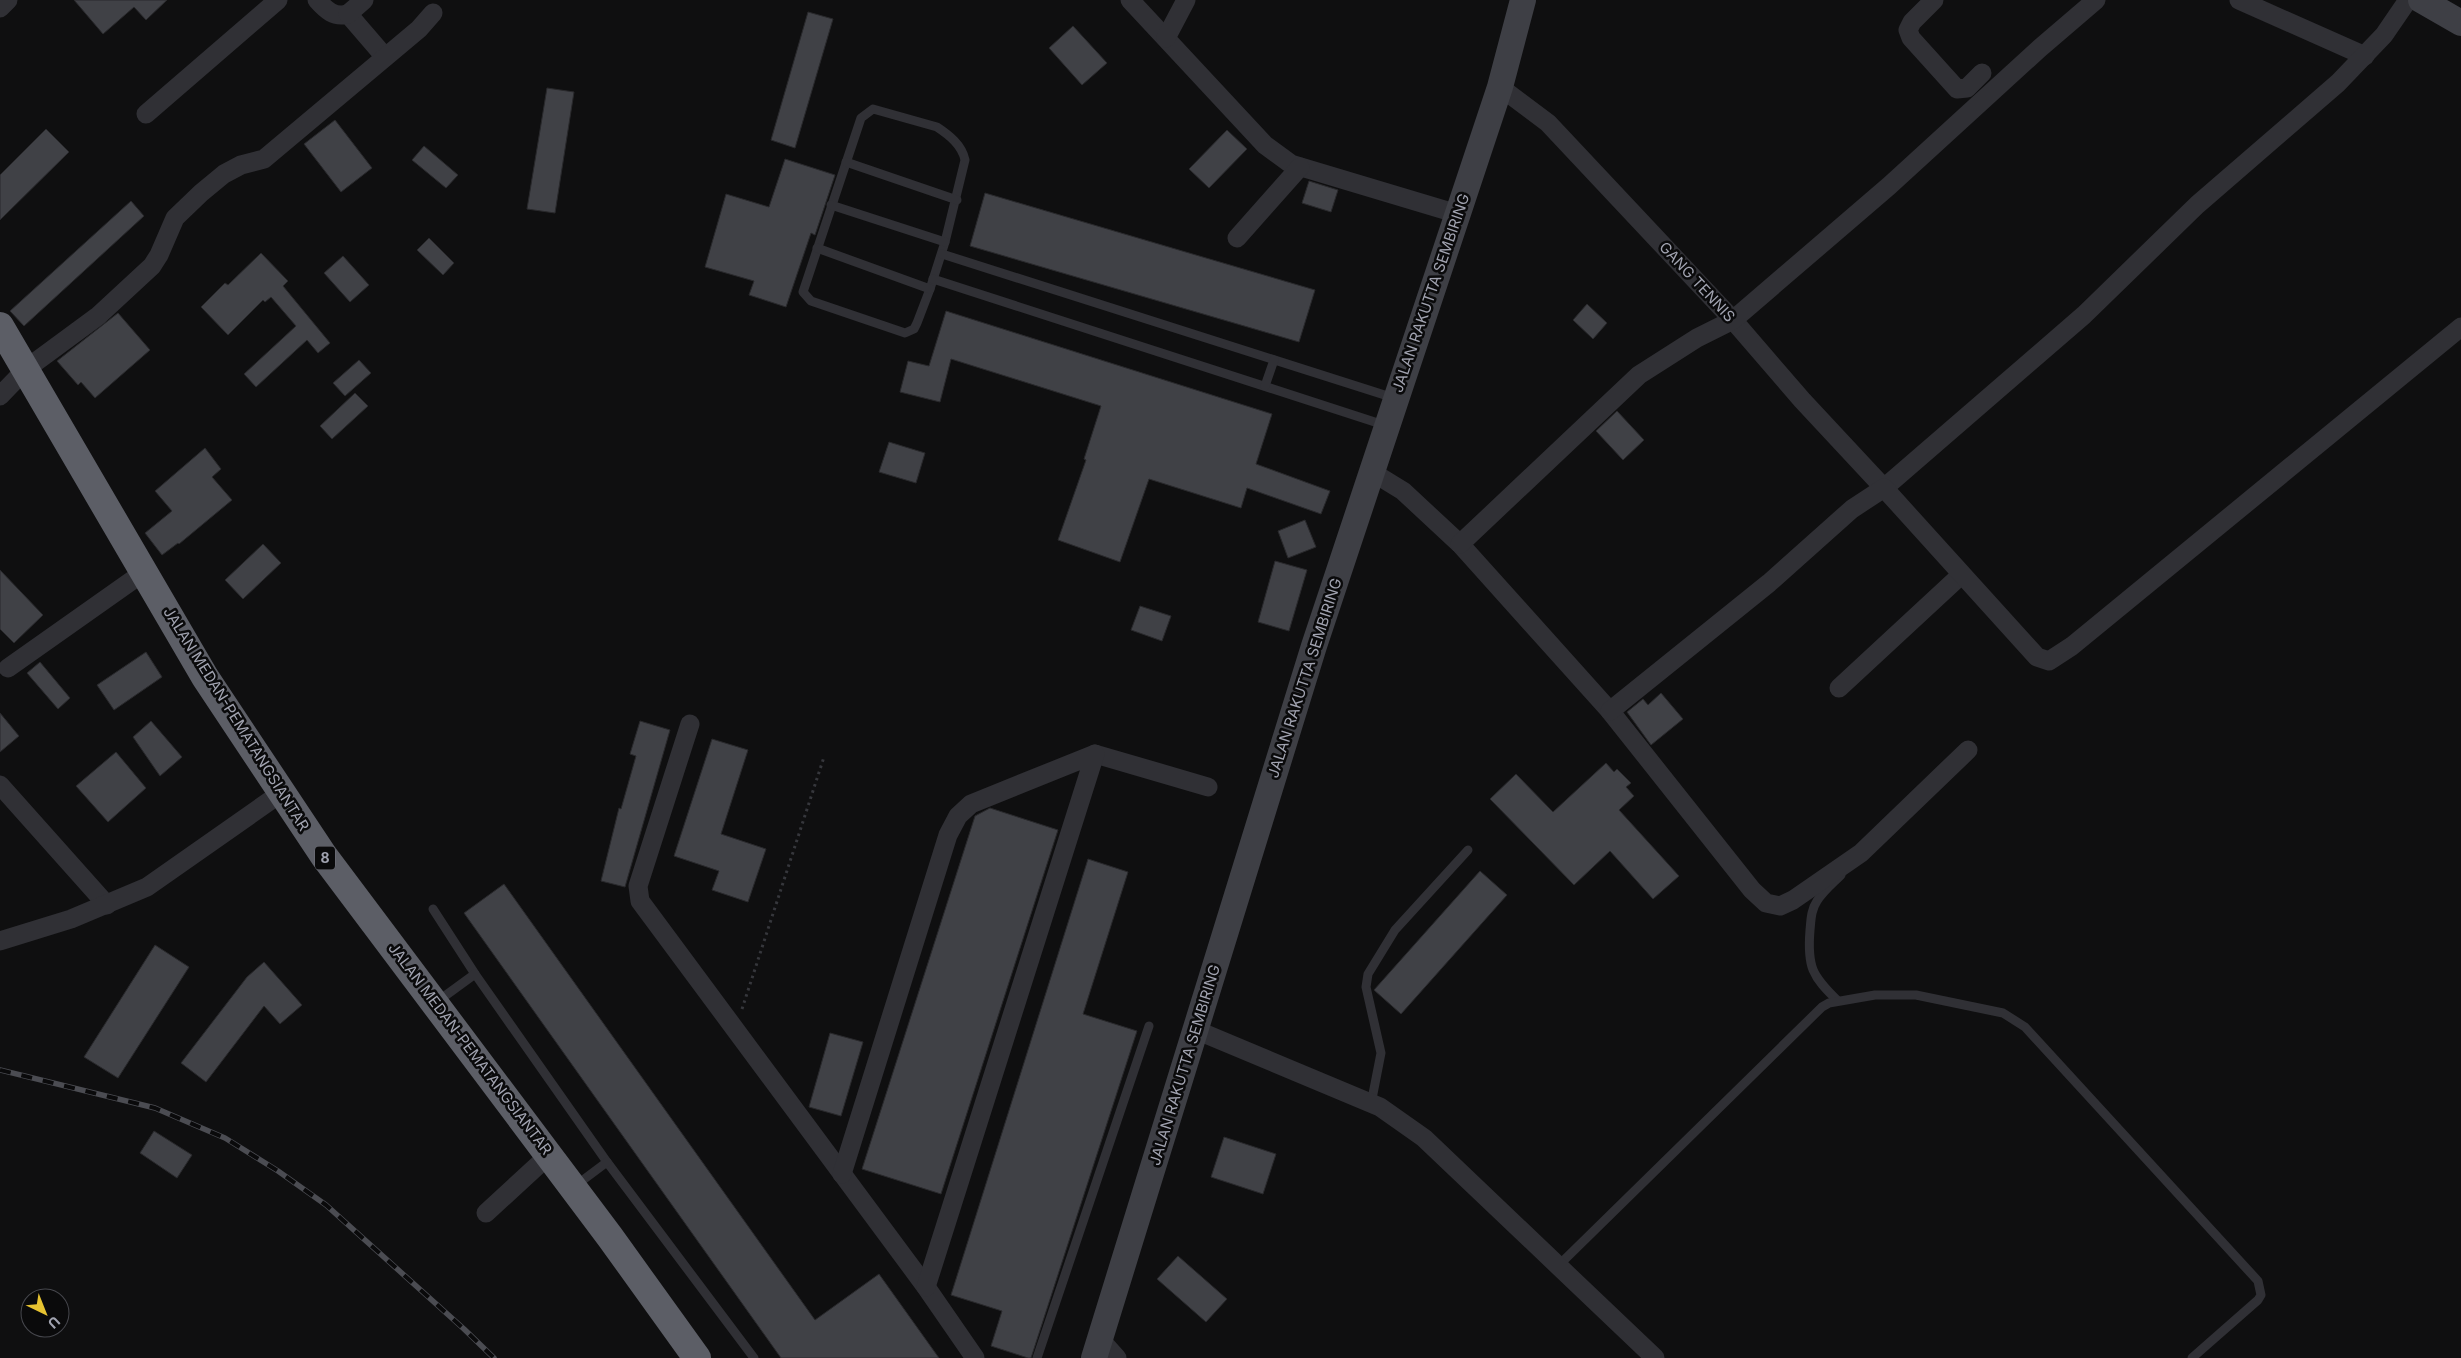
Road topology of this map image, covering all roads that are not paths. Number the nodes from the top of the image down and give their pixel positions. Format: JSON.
{"nodes":[{"id":1,"x":8,"y":0,"type":"edge"},
{"id":2,"x":278,"y":0,"type":"edge"},
{"id":3,"x":317,"y":0,"type":"edge"},
{"id":4,"x":364,"y":0,"type":"edge"},
{"id":5,"x":1130,"y":0,"type":"edge"},
{"id":6,"x":1186,"y":0,"type":"edge"},
{"id":7,"x":1934,"y":0,"type":"edge"},
{"id":8,"x":2096,"y":0,"type":"edge"},
{"id":9,"x":2239,"y":0,"type":"edge"},
{"id":10,"x":2408,"y":0,"type":"edge"},
{"id":11,"x":2421,"y":0,"type":"edge"},
{"id":12,"x":1516,"y":5,"type":"edge"},
{"id":13,"x":0,"y":8,"type":"edge"},
{"id":14,"x":433,"y":13,"type":"dead end"},
{"id":15,"x":348,"y":14,"type":"junction"},
{"id":16,"x":2461,"y":23,"type":"edge"},
{"id":17,"x":1166,"y":38,"type":"junction"},
{"id":18,"x":2366,"y":56,"type":"junction"},
{"id":19,"x":385,"y":57,"type":"junction"},
{"id":20,"x":1982,"y":73,"type":"dead end"},
{"id":21,"x":1500,"y":87,"type":"junction"},
{"id":22,"x":146,"y":114,"type":"dead end"},
{"id":23,"x":846,"y":162,"type":"junction"},
{"id":24,"x":1300,"y":167,"type":"junction"},
{"id":25,"x":957,"y":200,"type":"junction"},
{"id":26,"x":831,"y":205,"type":"junction"},
{"id":27,"x":1458,"y":214,"type":"junction"},
{"id":28,"x":1237,"y":238,"type":"dead end"},
{"id":29,"x":945,"y":242,"type":"junction"},
{"id":30,"x":817,"y":248,"type":"junction"},
{"id":31,"x":942,"y":254,"type":"junction"},
{"id":32,"x":933,"y":279,"type":"junction"},
{"id":33,"x":930,"y":289,"type":"junction"},
{"id":34,"x":1733,"y":320,"type":"junction"},
{"id":35,"x":2461,"y":326,"type":"edge"},
{"id":36,"x":1,"y":330,"type":"edge"},
{"id":37,"x":1274,"y":360,"type":"junction"},
{"id":38,"x":26,"y":368,"type":"junction"},
{"id":39,"x":1265,"y":386,"type":"junction"},
{"id":40,"x":0,"y":396,"type":"edge"},
{"id":41,"x":1396,"y":398,"type":"junction"},
{"id":42,"x":1387,"y":426,"type":"junction"},
{"id":43,"x":1372,"y":472,"type":"junction"},
{"id":44,"x":1884,"y":488,"type":"junction"},
{"id":45,"x":1460,"y":544,"type":"junction"},
{"id":46,"x":144,"y":572,"type":"junction"},
{"id":47,"x":1961,"y":575,"type":"junction"},
{"id":48,"x":8,"y":668,"type":"dead end"},
{"id":49,"x":1839,"y":688,"type":"dead end"},
{"id":50,"x":1610,"y":712,"type":"junction"},
{"id":51,"x":690,"y":724,"type":"dead end"},
{"id":52,"x":1968,"y":750,"type":"dead end"},
{"id":53,"x":1095,"y":754,"type":"junction"},
{"id":54,"x":0,"y":785,"type":"edge"},
{"id":55,"x":1208,"y":788,"type":"dead end"},
{"id":56,"x":281,"y":793,"type":"junction"},
{"id":57,"x":1468,"y":850,"type":"dead end"},
{"id":58,"x":1861,"y":853,"type":"junction"},
{"id":59,"x":107,"y":905,"type":"junction"},
{"id":60,"x":433,"y":909,"type":"dead end"},
{"id":61,"x":0,"y":941,"type":"edge"},
{"id":62,"x":475,"y":974,"type":"junction"},
{"id":63,"x":1838,"y":1002,"type":"junction"},
{"id":64,"x":436,"y":1003,"type":"junction"},
{"id":65,"x":1149,"y":1026,"type":"dead end"},
{"id":66,"x":1196,"y":1030,"type":"junction"},
{"id":67,"x":1371,"y":1104,"type":"junction"},
{"id":68,"x":549,"y":1155,"type":"junction"},
{"id":69,"x":607,"y":1162,"type":"junction"},
{"id":70,"x":842,"y":1174,"type":"junction"},
{"id":71,"x":572,"y":1187,"type":"junction"},
{"id":72,"x":486,"y":1213,"type":"dead end"},
{"id":73,"x":1558,"y":1266,"type":"junction"},
{"id":74,"x":926,"y":1287,"type":"junction"},
{"id":75,"x":1097,"y":1348,"type":"edge"},
{"id":76,"x":697,"y":1358,"type":"edge"},
{"id":77,"x":754,"y":1358,"type":"edge"},
{"id":78,"x":975,"y":1358,"type":"edge"},
{"id":79,"x":1037,"y":1358,"type":"edge"},
{"id":80,"x":1118,"y":1358,"type":"edge"},
{"id":81,"x":1655,"y":1358,"type":"edge"},
{"id":82,"x":2192,"y":1358,"type":"edge"}],
"edges":[{"from":1,"to":13,"type":"street"},
{"from":2,"to":22,"type":"street"},
{"from":3,"to":15,"type":"street"},
{"from":4,"to":15,"type":"street"},
{"from":5,"to":17,"type":"street"},
{"from":6,"to":17,"type":"street"},
{"from":7,"to":20,"type":"street"},
{"from":8,"to":34,"type":"street"},
{"from":9,"to":18,"type":"street"},
{"from":10,"to":18,"type":"street"},
{"from":11,"to":16,"type":"main road"},
{"from":12,"to":21,"type":"main road","name":"JALAN RAKUTTA SEMBIRING"},
{"from":14,"to":19,"type":"street"},
{"from":15,"to":19,"type":"street"},
{"from":17,"to":24,"type":"street"},
{"from":18,"to":44,"type":"street"},
{"from":19,"to":38,"type":"street"},
{"from":21,"to":27,"type":"main road","name":"JALAN RAKUTTA SEMBIRING"},
{"from":21,"to":34,"type":"street","name":"GANG TENNIS"},
{"from":23,"to":25,"type":"lane"},
{"from":23,"to":25,"type":"lane"},
{"from":23,"to":26,"type":"lane"},
{"from":24,"to":27,"type":"street"},
{"from":24,"to":28,"type":"street"},
{"from":25,"to":29,"type":"lane"},
{"from":26,"to":29,"type":"lane"},
{"from":26,"to":30,"type":"lane"},
{"from":27,"to":41,"type":"main road","name":"JALAN RAKUTTA SEMBIRING"},
{"from":29,"to":31,"type":"lane"},
{"from":30,"to":33,"type":"lane"},
{"from":30,"to":33,"type":"lane"},
{"from":31,"to":32,"type":"lane"},
{"from":31,"to":37,"type":"lane"},
{"from":32,"to":33,"type":"lane"},
{"from":32,"to":39,"type":"lane"},
{"from":34,"to":44,"type":"street","name":"GANG TENNIS"},
{"from":34,"to":45,"type":"street"},
{"from":35,"to":47,"type":"street","name":"GANG TENNIS"},
{"from":36,"to":38,"type":"highway","name":"JALAN MEDAN-PEMATANGSIANTAR","number":"8"},
{"from":37,"to":39,"type":"lane"},
{"from":37,"to":41,"type":"lane"},
{"from":38,"to":40,"type":"street"},
{"from":38,"to":46,"type":"highway","name":"JALAN MEDAN-PEMATANGSIANTAR","number":"8"},
{"from":39,"to":42,"type":"lane"},
{"from":41,"to":42,"type":"main road","name":"JALAN RAKUTTA SEMBIRING"},
{"from":42,"to":43,"type":"main road","name":"JALAN RAKUTTA SEMBIRING"},
{"from":43,"to":45,"type":"street"},
{"from":43,"to":66,"type":"main road","name":"JALAN RAKUTTA SEMBIRING"},
{"from":44,"to":47,"type":"street","name":"GANG TENNIS"},
{"from":44,"to":50,"type":"street"},
{"from":45,"to":50,"type":"street"},
{"from":46,"to":48,"type":"street"},
{"from":46,"to":56,"type":"highway","name":"JALAN MEDAN-PEMATANGSIANTAR","number":"8"},
{"from":47,"to":49,"type":"street"},
{"from":50,"to":58,"type":"street"},
{"from":51,"to":70,"type":"street"},
{"from":52,"to":58,"type":"street"},
{"from":53,"to":55,"type":"street"},
{"from":53,"to":70,"type":"street"},
{"from":53,"to":74,"type":"street"},
{"from":54,"to":59,"type":"street"},
{"from":56,"to":59,"type":"street"},
{"from":56,"to":64,"type":"highway","name":"JALAN MEDAN-PEMATANGSIANTAR","number":"8"},
{"from":57,"to":67,"type":"lane"},
{"from":58,"to":63,"type":"lane"},
{"from":59,"to":61,"type":"street"},
{"from":60,"to":62,"type":"lane"},
{"from":62,"to":64,"type":"lane"},
{"from":62,"to":69,"type":"lane"},
{"from":63,"to":73,"type":"lane"},
{"from":63,"to":82,"type":"lane"},
{"from":64,"to":68,"type":"highway","name":"JALAN MEDAN-PEMATANGSIANTAR","number":"8"},
{"from":65,"to":79,"type":"lane"},
{"from":66,"to":67,"type":"street"},
{"from":66,"to":75,"type":"main road","name":"JALAN RAKUTTA SEMBIRING"},
{"from":67,"to":73,"type":"street"},
{"from":68,"to":71,"type":"highway","name":"JALAN MEDAN-PEMATANGSIANTAR","number":"8"},
{"from":68,"to":72,"type":"street"},
{"from":69,"to":71,"type":"lane"},
{"from":69,"to":77,"type":"lane"},
{"from":70,"to":74,"type":"street"},
{"from":71,"to":76,"type":"highway","name":"JALAN MEDAN-PEMATANGSIANTAR","number":"8"},
{"from":73,"to":81,"type":"street"},
{"from":74,"to":78,"type":"street"},
{"from":75,"to":80,"type":"street"}]}
